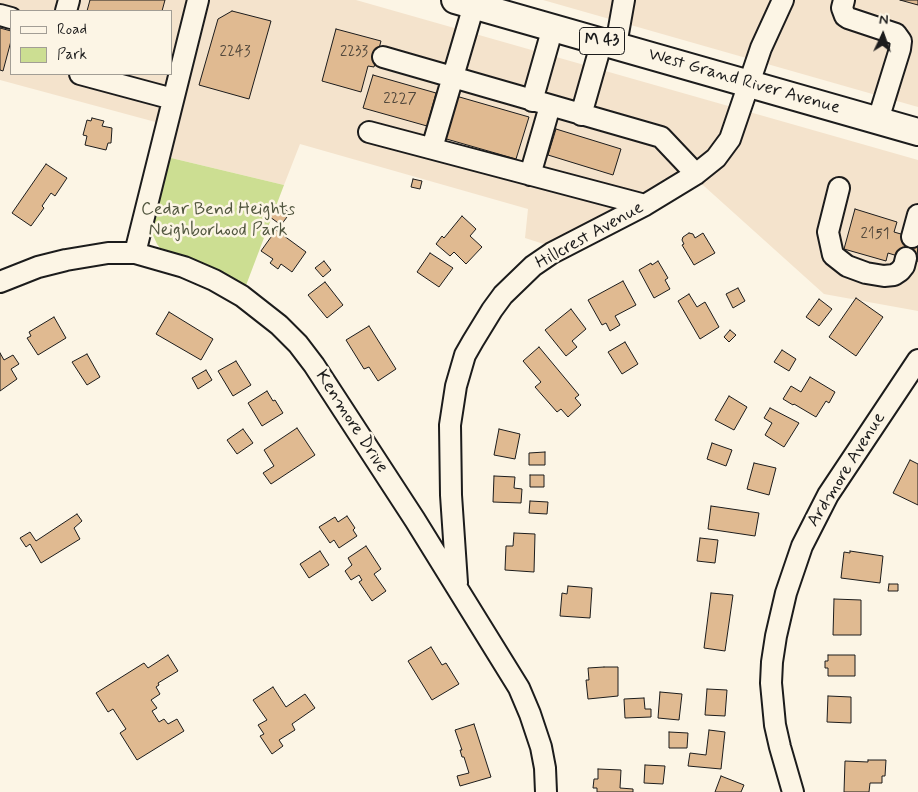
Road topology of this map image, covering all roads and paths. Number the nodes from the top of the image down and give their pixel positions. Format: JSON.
{"nodes":[{"id":1,"x":198,"y":0,"type":"edge"},
{"id":2,"x":624,"y":0,"type":"edge"},
{"id":3,"x":783,"y":0,"type":"edge"},
{"id":4,"x":844,"y":0,"type":"edge"},
{"id":5,"x":465,"y":3,"type":"edge"},
{"id":6,"x":506,"y":7,"type":"edge"},
{"id":7,"x":553,"y":27,"type":"junction"},
{"id":8,"x":609,"y":43,"type":"junction"},
{"id":9,"x":383,"y":58,"type":"dead end"},
{"id":10,"x":84,"y":75,"type":"edge"},
{"id":11,"x":453,"y":78,"type":"junction"},
{"id":12,"x":749,"y":83,"type":"junction"},
{"id":13,"x":173,"y":99,"type":"junction"},
{"id":14,"x":541,"y":103,"type":"junction"},
{"id":15,"x":581,"y":115,"type":"junction"},
{"id":16,"x":878,"y":120,"type":"junction"},
{"id":17,"x":369,"y":132,"type":"dead end"},
{"id":18,"x":918,"y":132,"type":"edge"},
{"id":19,"x":432,"y":148,"type":"junction"},
{"id":20,"x":696,"y":174,"type":"junction"},
{"id":21,"x":530,"y":175,"type":"junction"},
{"id":22,"x":839,"y":188,"type":"dead end"},
{"id":23,"x":645,"y":205,"type":"junction"},
{"id":24,"x":918,"y":215,"type":"edge"},
{"id":25,"x":912,"y":237,"type":"dead end"},
{"id":26,"x":135,"y":253,"type":"junction"},
{"id":27,"x":906,"y":258,"type":"dead end"},
{"id":28,"x":0,"y":282,"type":"edge"},
{"id":29,"x":918,"y":360,"type":"edge"},
{"id":30,"x":450,"y":495,"type":"junction"},
{"id":31,"x":415,"y":520,"type":"junction"},
{"id":32,"x":458,"y":588,"type":"junction"},
{"id":33,"x":546,"y":792,"type":"edge"},
{"id":34,"x":793,"y":792,"type":"edge"}],
"edges":[{"from":1,"to":13,"type":"street"},
{"from":2,"to":8,"type":"street"},
{"from":3,"to":12,"type":"street","name":"Hillcrest Avenue"},
{"from":4,"to":16,"type":"street"},
{"from":5,"to":6,"type":"main road","name":"West Grand River Avenue","number":"M 43"},
{"from":5,"to":11,"type":"street"},
{"from":6,"to":7,"type":"main road","name":"West Grand River Avenue","number":"M 43"},
{"from":7,"to":8,"type":"main road","name":"West Grand River Avenue","number":"M 43"},
{"from":7,"to":14,"type":"street"},
{"from":8,"to":12,"type":"main road","name":"West Grand River Avenue","number":"M 43"},
{"from":8,"to":15,"type":"street"},
{"from":9,"to":11,"type":"street"},
{"from":10,"to":13,"type":"street"},
{"from":11,"to":14,"type":"street"},
{"from":11,"to":19,"type":"street"},
{"from":12,"to":16,"type":"main road","name":"West Grand River Avenue","number":"M 43"},
{"from":12,"to":20,"type":"street","name":"Hillcrest Avenue"},
{"from":13,"to":26,"type":"street"},
{"from":14,"to":15,"type":"street"},
{"from":14,"to":21,"type":"street"},
{"from":15,"to":20,"type":"street"},
{"from":16,"to":18,"type":"main road","name":"West Grand River Avenue","number":"M 43"},
{"from":17,"to":19,"type":"street"},
{"from":19,"to":21,"type":"street"},
{"from":20,"to":23,"type":"street","name":"Hillcrest Avenue"},
{"from":21,"to":23,"type":"street"},
{"from":22,"to":27,"type":"street"},
{"from":23,"to":30,"type":"street","name":"Hillcrest Avenue"},
{"from":24,"to":25,"type":"street"},
{"from":26,"to":28,"type":"street","name":"Kenmore Drive"},
{"from":26,"to":31,"type":"street","name":"Kenmore Drive"},
{"from":29,"to":34,"type":"street","name":"Ardmore Avenue"},
{"from":30,"to":31,"type":"street"},
{"from":30,"to":32,"type":"street","name":"Hillcrest Avenue"},
{"from":31,"to":32,"type":"street","name":"Kenmore Drive"},
{"from":32,"to":33,"type":"street","name":"Kenmore Drive"}]}
